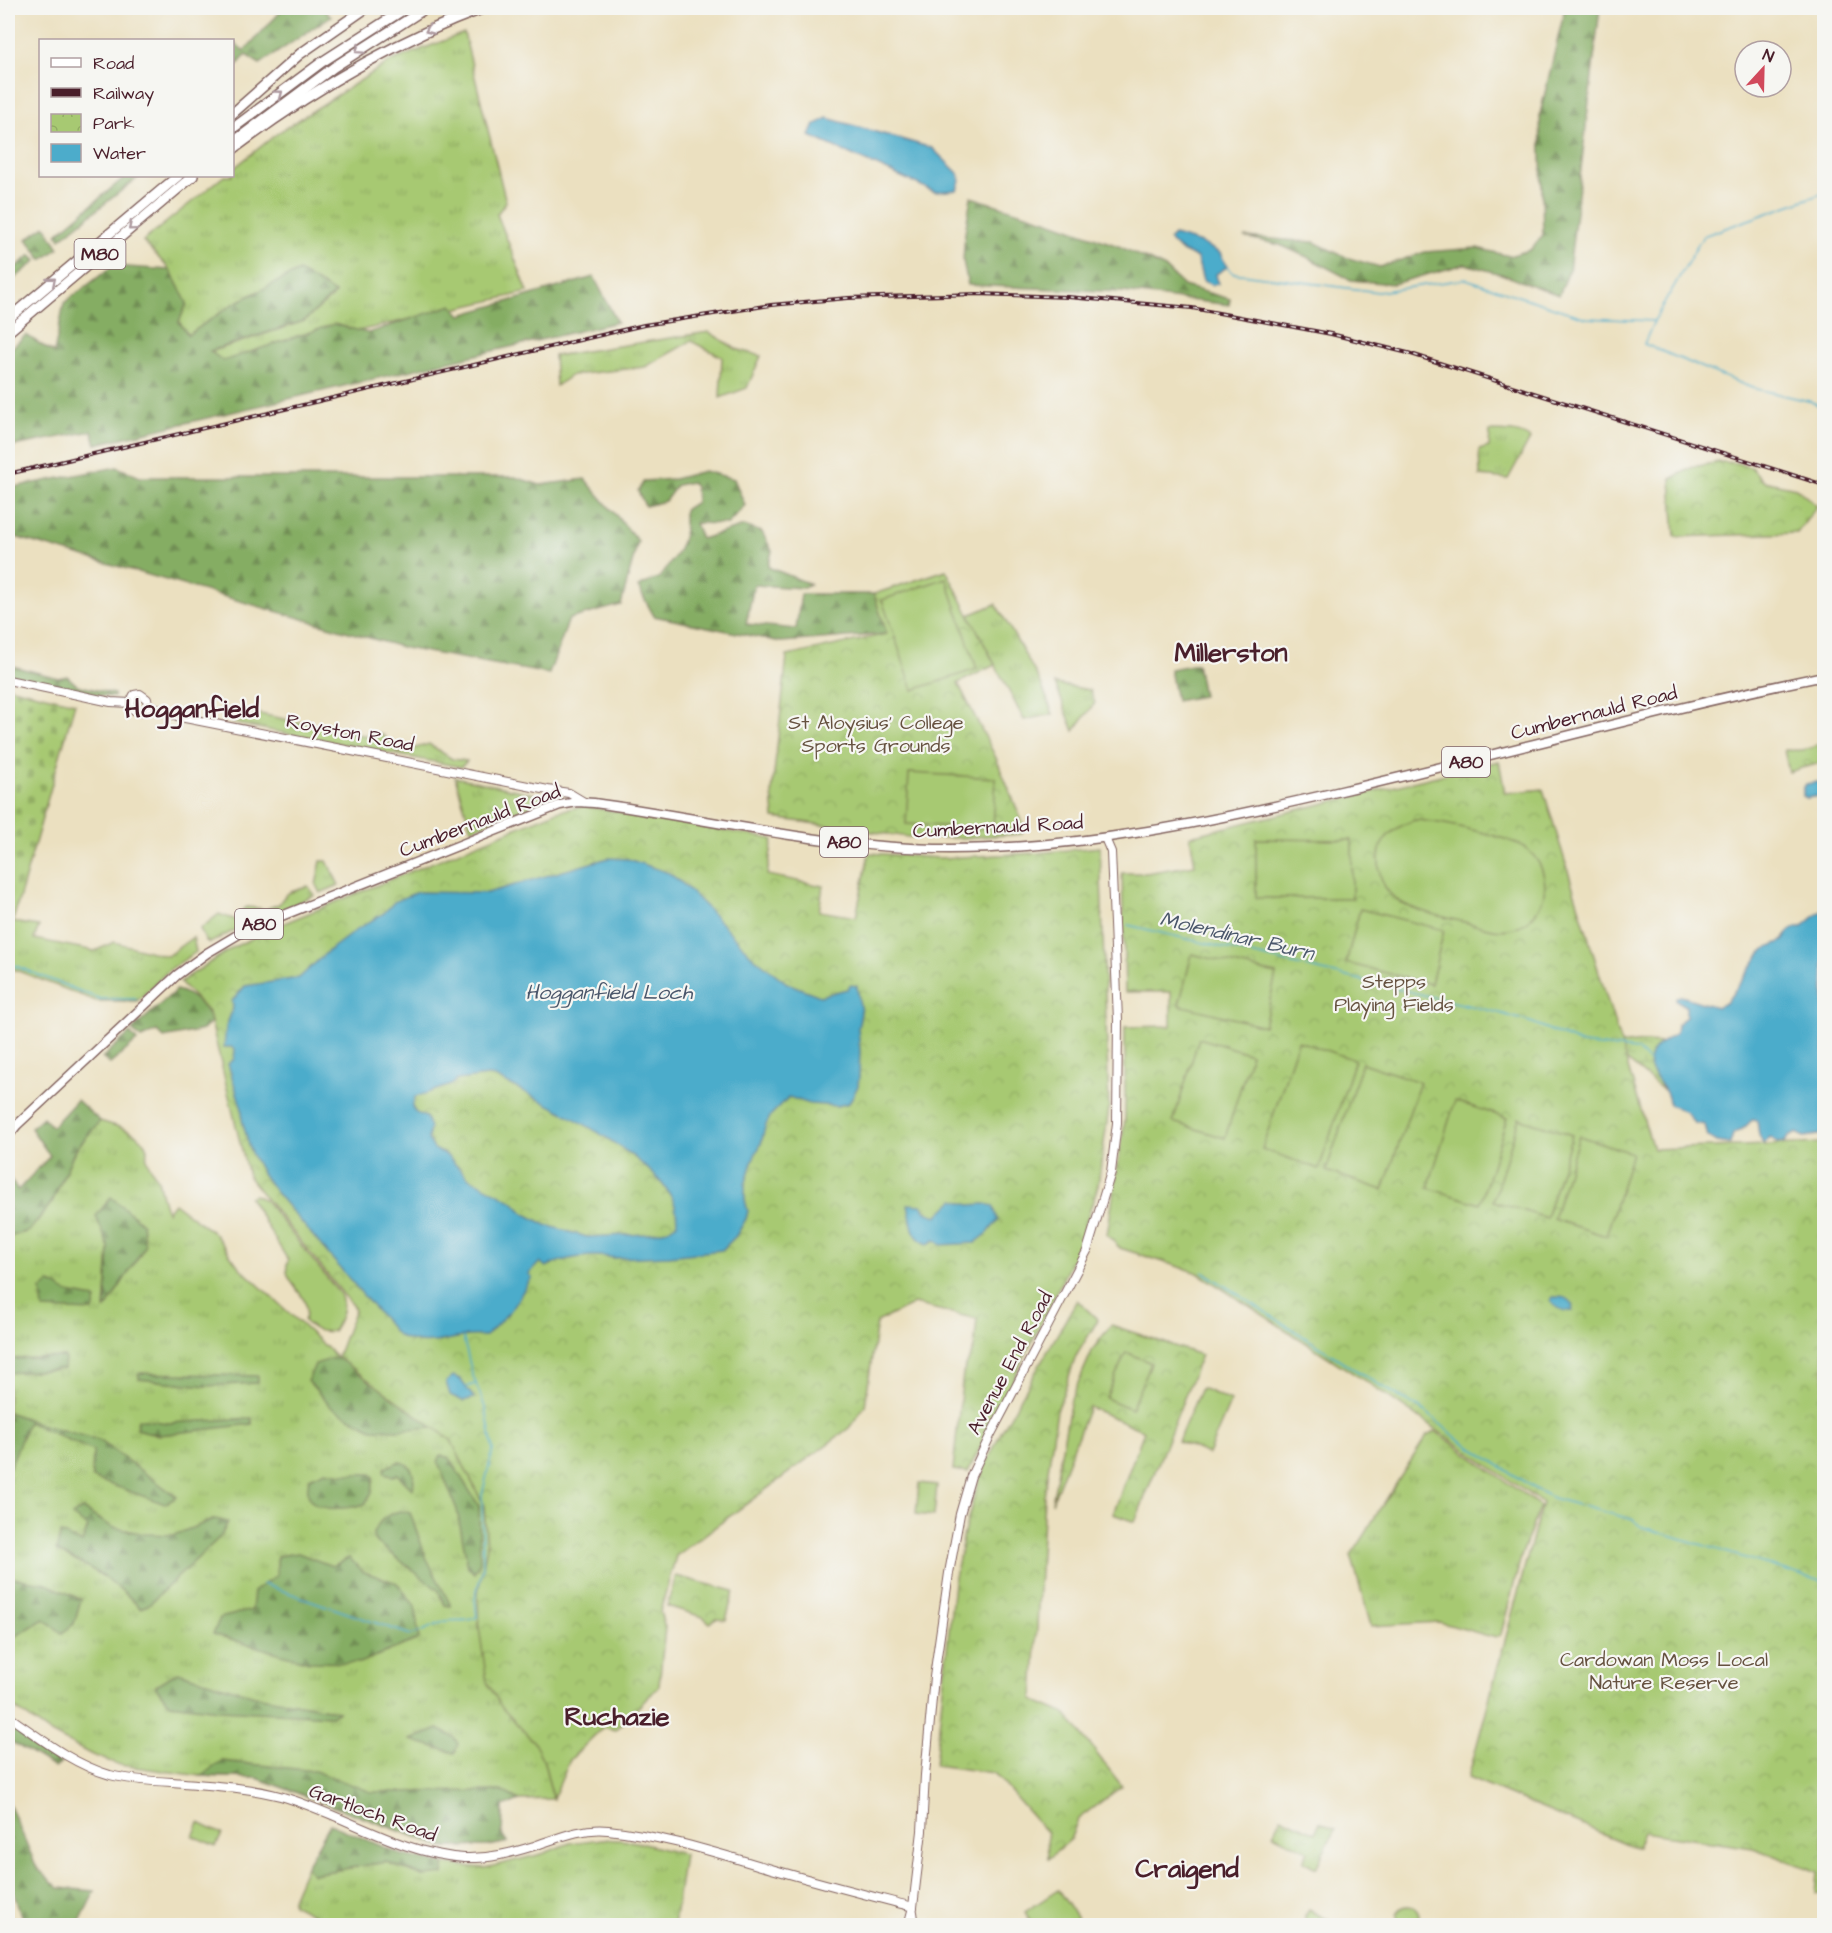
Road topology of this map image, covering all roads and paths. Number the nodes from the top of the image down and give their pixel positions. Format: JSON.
{"nodes":[{"id":1,"x":366,"y":8,"type":"edge"},
{"id":2,"x":406,"y":8,"type":"edge"},
{"id":3,"x":426,"y":8,"type":"edge"},
{"id":4,"x":484,"y":8,"type":"edge"},
{"id":5,"x":234,"y":112,"type":"edge"},
{"id":6,"x":234,"y":128,"type":"edge"},
{"id":7,"x":234,"y":141,"type":"edge"},
{"id":8,"x":234,"y":149,"type":"edge"},
{"id":9,"x":167,"y":177,"type":"edge"},
{"id":10,"x":177,"y":177,"type":"edge"},
{"id":11,"x":192,"y":177,"type":"edge"},
{"id":12,"x":198,"y":177,"type":"edge"},
{"id":13,"x":148,"y":214,"type":"junction"},
{"id":14,"x":105,"y":237,"type":"junction"},
{"id":15,"x":8,"y":319,"type":"edge"},
{"id":16,"x":8,"y":332,"type":"edge"},
{"id":17,"x":1824,"y":676,"type":"edge"},
{"id":18,"x":8,"y":680,"type":"edge"},
{"id":19,"x":130,"y":703,"type":"junction"},
{"id":20,"x":148,"y":705,"type":"junction"},
{"id":21,"x":548,"y":790,"type":"junction"},
{"id":22,"x":584,"y":802,"type":"junction"},
{"id":23,"x":567,"y":804,"type":"junction"},
{"id":24,"x":1105,"y":838,"type":"junction"},
{"id":25,"x":8,"y":1136,"type":"edge"},
{"id":26,"x":8,"y":1716,"type":"edge"},
{"id":27,"x":912,"y":1907,"type":"junction"},
{"id":28,"x":908,"y":1926,"type":"edge"},
{"id":29,"x":915,"y":1926,"type":"edge"}],
"edges":[{"from":1,"to":5,"type":"highway"},
{"from":6,"to":2,"type":"highway","one_way":true},
{"from":3,"to":7,"type":"highway","one_way":true},
{"from":4,"to":8,"type":"highway","one_way":true},
{"from":9,"to":14,"type":"highway"},
{"from":10,"to":14,"type":"highway","number":"M80"},
{"from":11,"to":13,"type":"highway","number":"M80"},
{"from":12,"to":13,"type":"highway"},
{"from":13,"to":16,"type":"highway","number":"M80","one_way":true},
{"from":15,"to":14,"type":"highway","number":"M80","one_way":true},
{"from":17,"to":24,"type":"main road","name":"Cumbernauld Road","number":"A80"},
{"from":18,"to":19,"type":"street"},
{"from":19,"to":20,"type":"street"},
{"from":19,"to":20,"type":"street"},
{"from":20,"to":21,"type":"street","name":"Royston Road"},
{"from":21,"to":22,"type":"street","name":"Royston Road"},
{"from":21,"to":23,"type":"street","name":"Royston Road"},
{"from":22,"to":23,"type":"main road","name":"Cumbernauld Road","number":"A80"},
{"from":22,"to":24,"type":"main road","name":"Cumbernauld Road","number":"A80"},
{"from":23,"to":25,"type":"main road","name":"Cumbernauld Road","number":"A80"},
{"from":24,"to":27,"type":"street","name":"Avenue End Road"},
{"from":26,"to":27,"type":"street","name":"Gartloch Road"},
{"from":27,"to":28,"type":"street"},
{"from":27,"to":29,"type":"street"}]}
